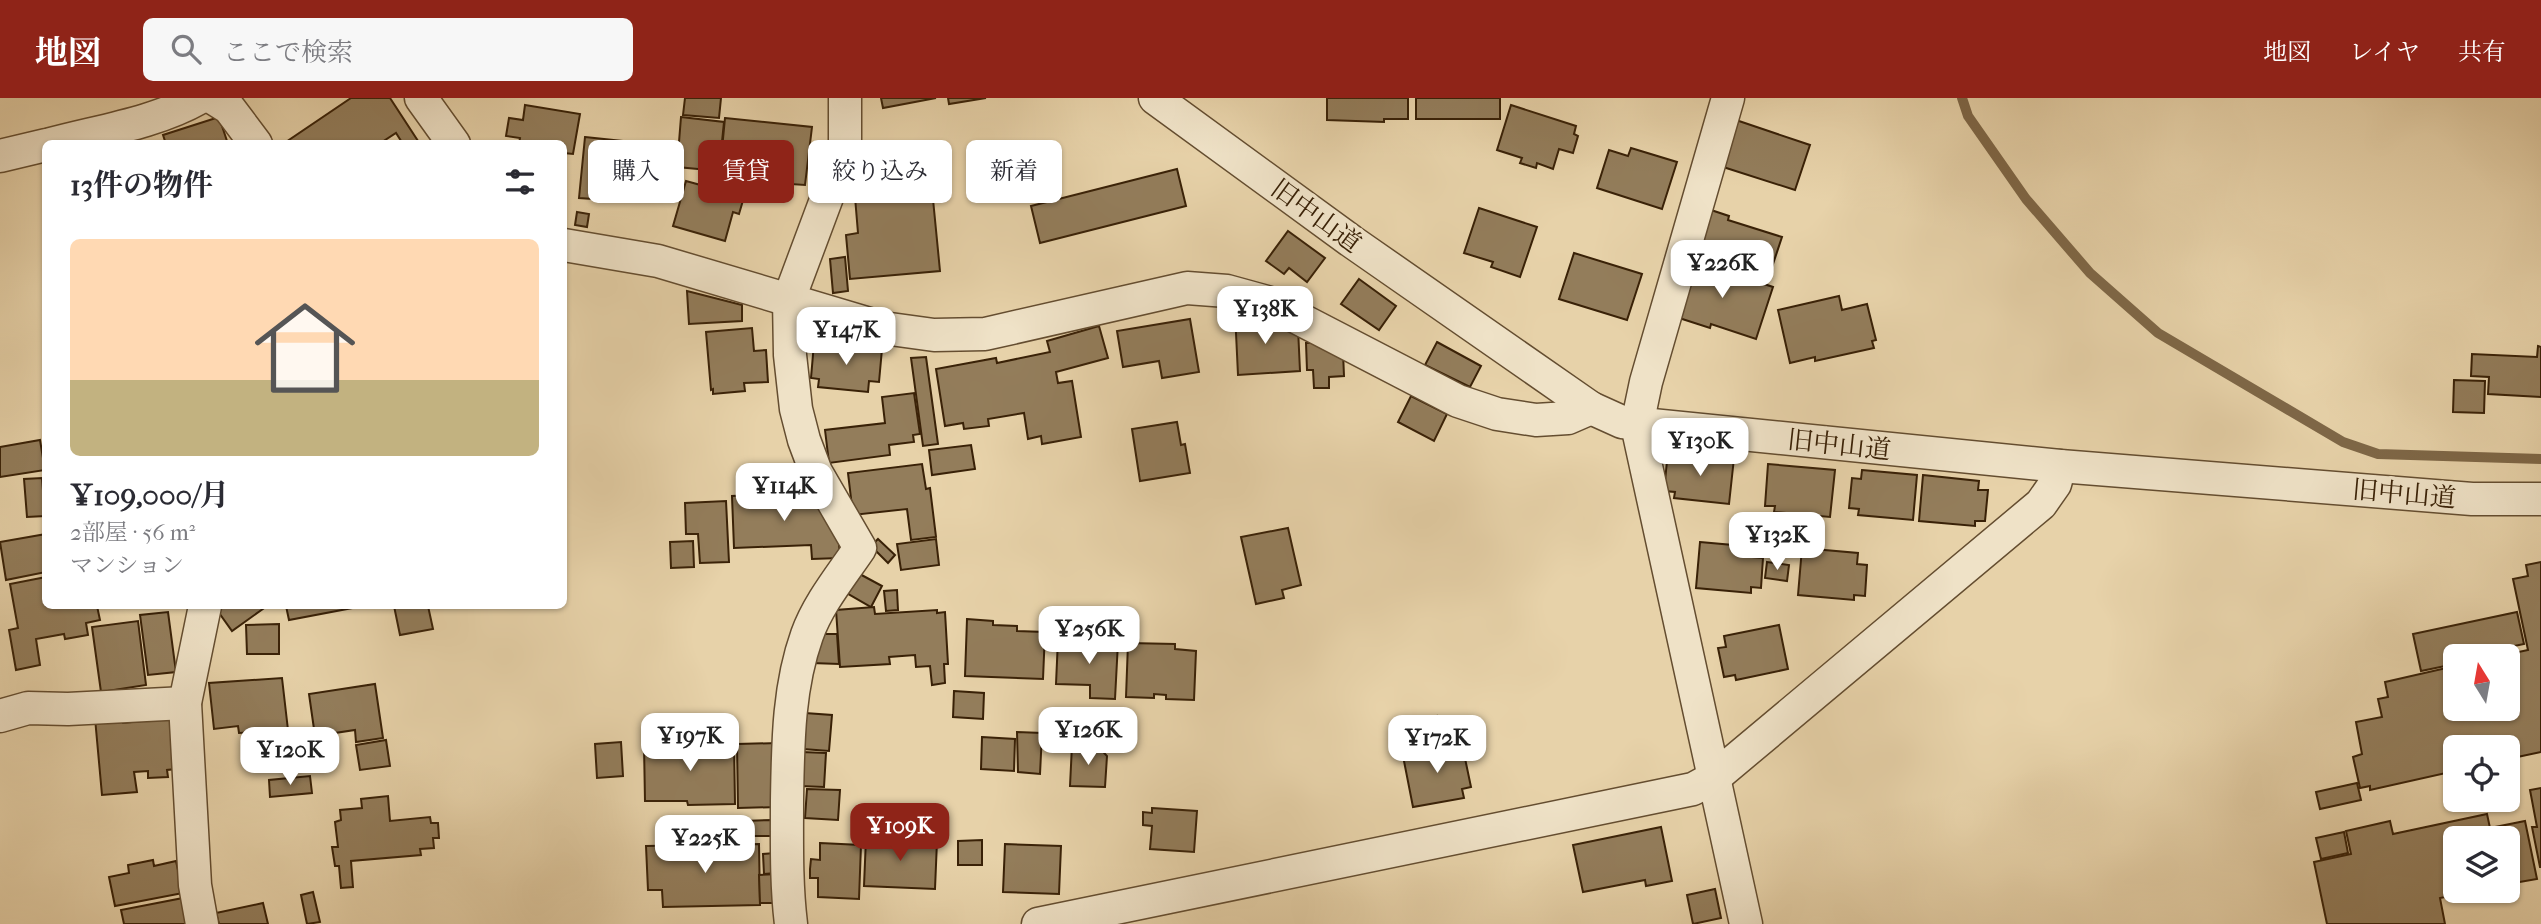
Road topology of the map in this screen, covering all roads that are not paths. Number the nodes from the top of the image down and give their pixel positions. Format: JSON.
{"nodes":[{"id":1,"x":199,"y":98,"type":"edge"},
{"id":2,"x":213,"y":98,"type":"edge"},
{"id":3,"x":421,"y":98,"type":"edge"},
{"id":4,"x":845,"y":98,"type":"edge"},
{"id":5,"x":1155,"y":98,"type":"edge"},
{"id":6,"x":1728,"y":98,"type":"edge"},
{"id":7,"x":64,"y":140,"type":"edge"},
{"id":8,"x":253,"y":140,"type":"edge"},
{"id":9,"x":451,"y":140,"type":"edge"},
{"id":10,"x":42,"y":146,"type":"edge"},
{"id":11,"x":0,"y":156,"type":"edge"},
{"id":12,"x":567,"y":246,"type":"edge"},
{"id":13,"x":789,"y":299,"type":"junction"},
{"id":14,"x":1591,"y":408,"type":"junction"},
{"id":15,"x":1637,"y":425,"type":"junction"},
{"id":16,"x":2060,"y":466,"type":"junction"},
{"id":17,"x":2541,"y":499,"type":"edge"},
{"id":18,"x":204,"y":609,"type":"edge"},
{"id":19,"x":185,"y":703,"type":"junction"},
{"id":20,"x":0,"y":716,"type":"edge"},
{"id":21,"x":1715,"y":777,"type":"junction"},
{"id":22,"x":202,"y":924,"type":"edge"},
{"id":23,"x":791,"y":924,"type":"edge"},
{"id":24,"x":1038,"y":924,"type":"edge"},
{"id":25,"x":1745,"y":924,"type":"edge"}],
"edges":[{"from":1,"to":7,"type":"street"},
{"from":2,"to":8,"type":"street"},
{"from":3,"to":9,"type":"street"},
{"from":4,"to":13,"type":"street"},
{"from":5,"to":14,"type":"street","name":"旧中山道"},
{"from":6,"to":15,"type":"street"},
{"from":10,"to":11,"type":"street"},
{"from":12,"to":13,"type":"street"},
{"from":13,"to":14,"type":"street"},
{"from":13,"to":23,"type":"street"},
{"from":14,"to":15,"type":"street","name":"旧中山道"},
{"from":15,"to":16,"type":"street","name":"旧中山道"},
{"from":15,"to":21,"type":"street"},
{"from":16,"to":17,"type":"street","name":"旧中山道"},
{"from":16,"to":21,"type":"street"},
{"from":18,"to":19,"type":"street"},
{"from":19,"to":20,"type":"street"},
{"from":19,"to":22,"type":"street"},
{"from":21,"to":24,"type":"street"},
{"from":21,"to":25,"type":"street"}]}
